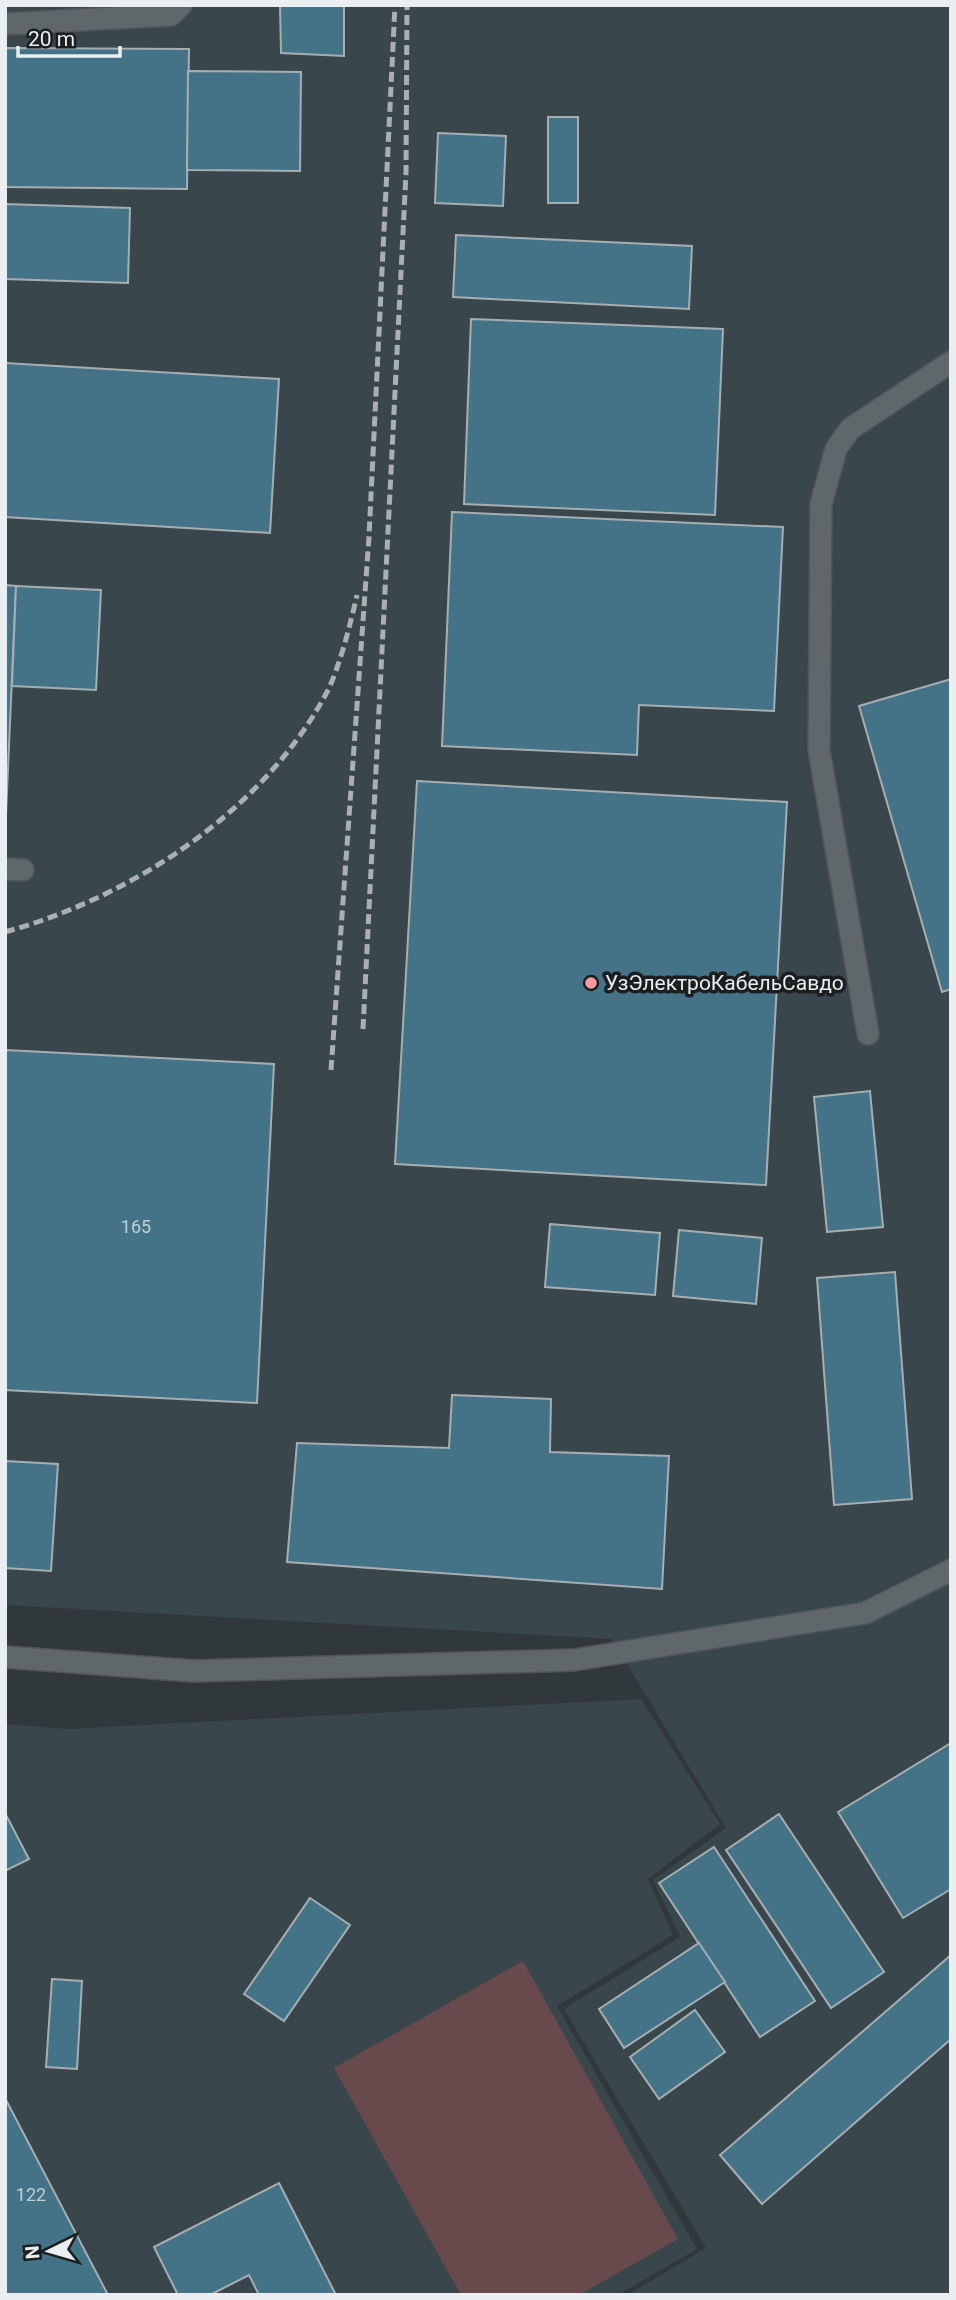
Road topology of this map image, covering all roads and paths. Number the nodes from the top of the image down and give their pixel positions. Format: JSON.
{"nodes":[{"id":1,"x":181,"y":5,"type":"edge"},
{"id":2,"x":5,"y":24,"type":"edge"},
{"id":3,"x":951,"y":362,"type":"edge"},
{"id":4,"x":868,"y":1034,"type":"dead end"},
{"id":5,"x":951,"y":1570,"type":"edge"},
{"id":6,"x":5,"y":1657,"type":"edge"}],
"edges":[{"from":1,"to":2,"type":"lane"},
{"from":3,"to":4,"type":"lane"},
{"from":5,"to":6,"type":"lane"}]}
